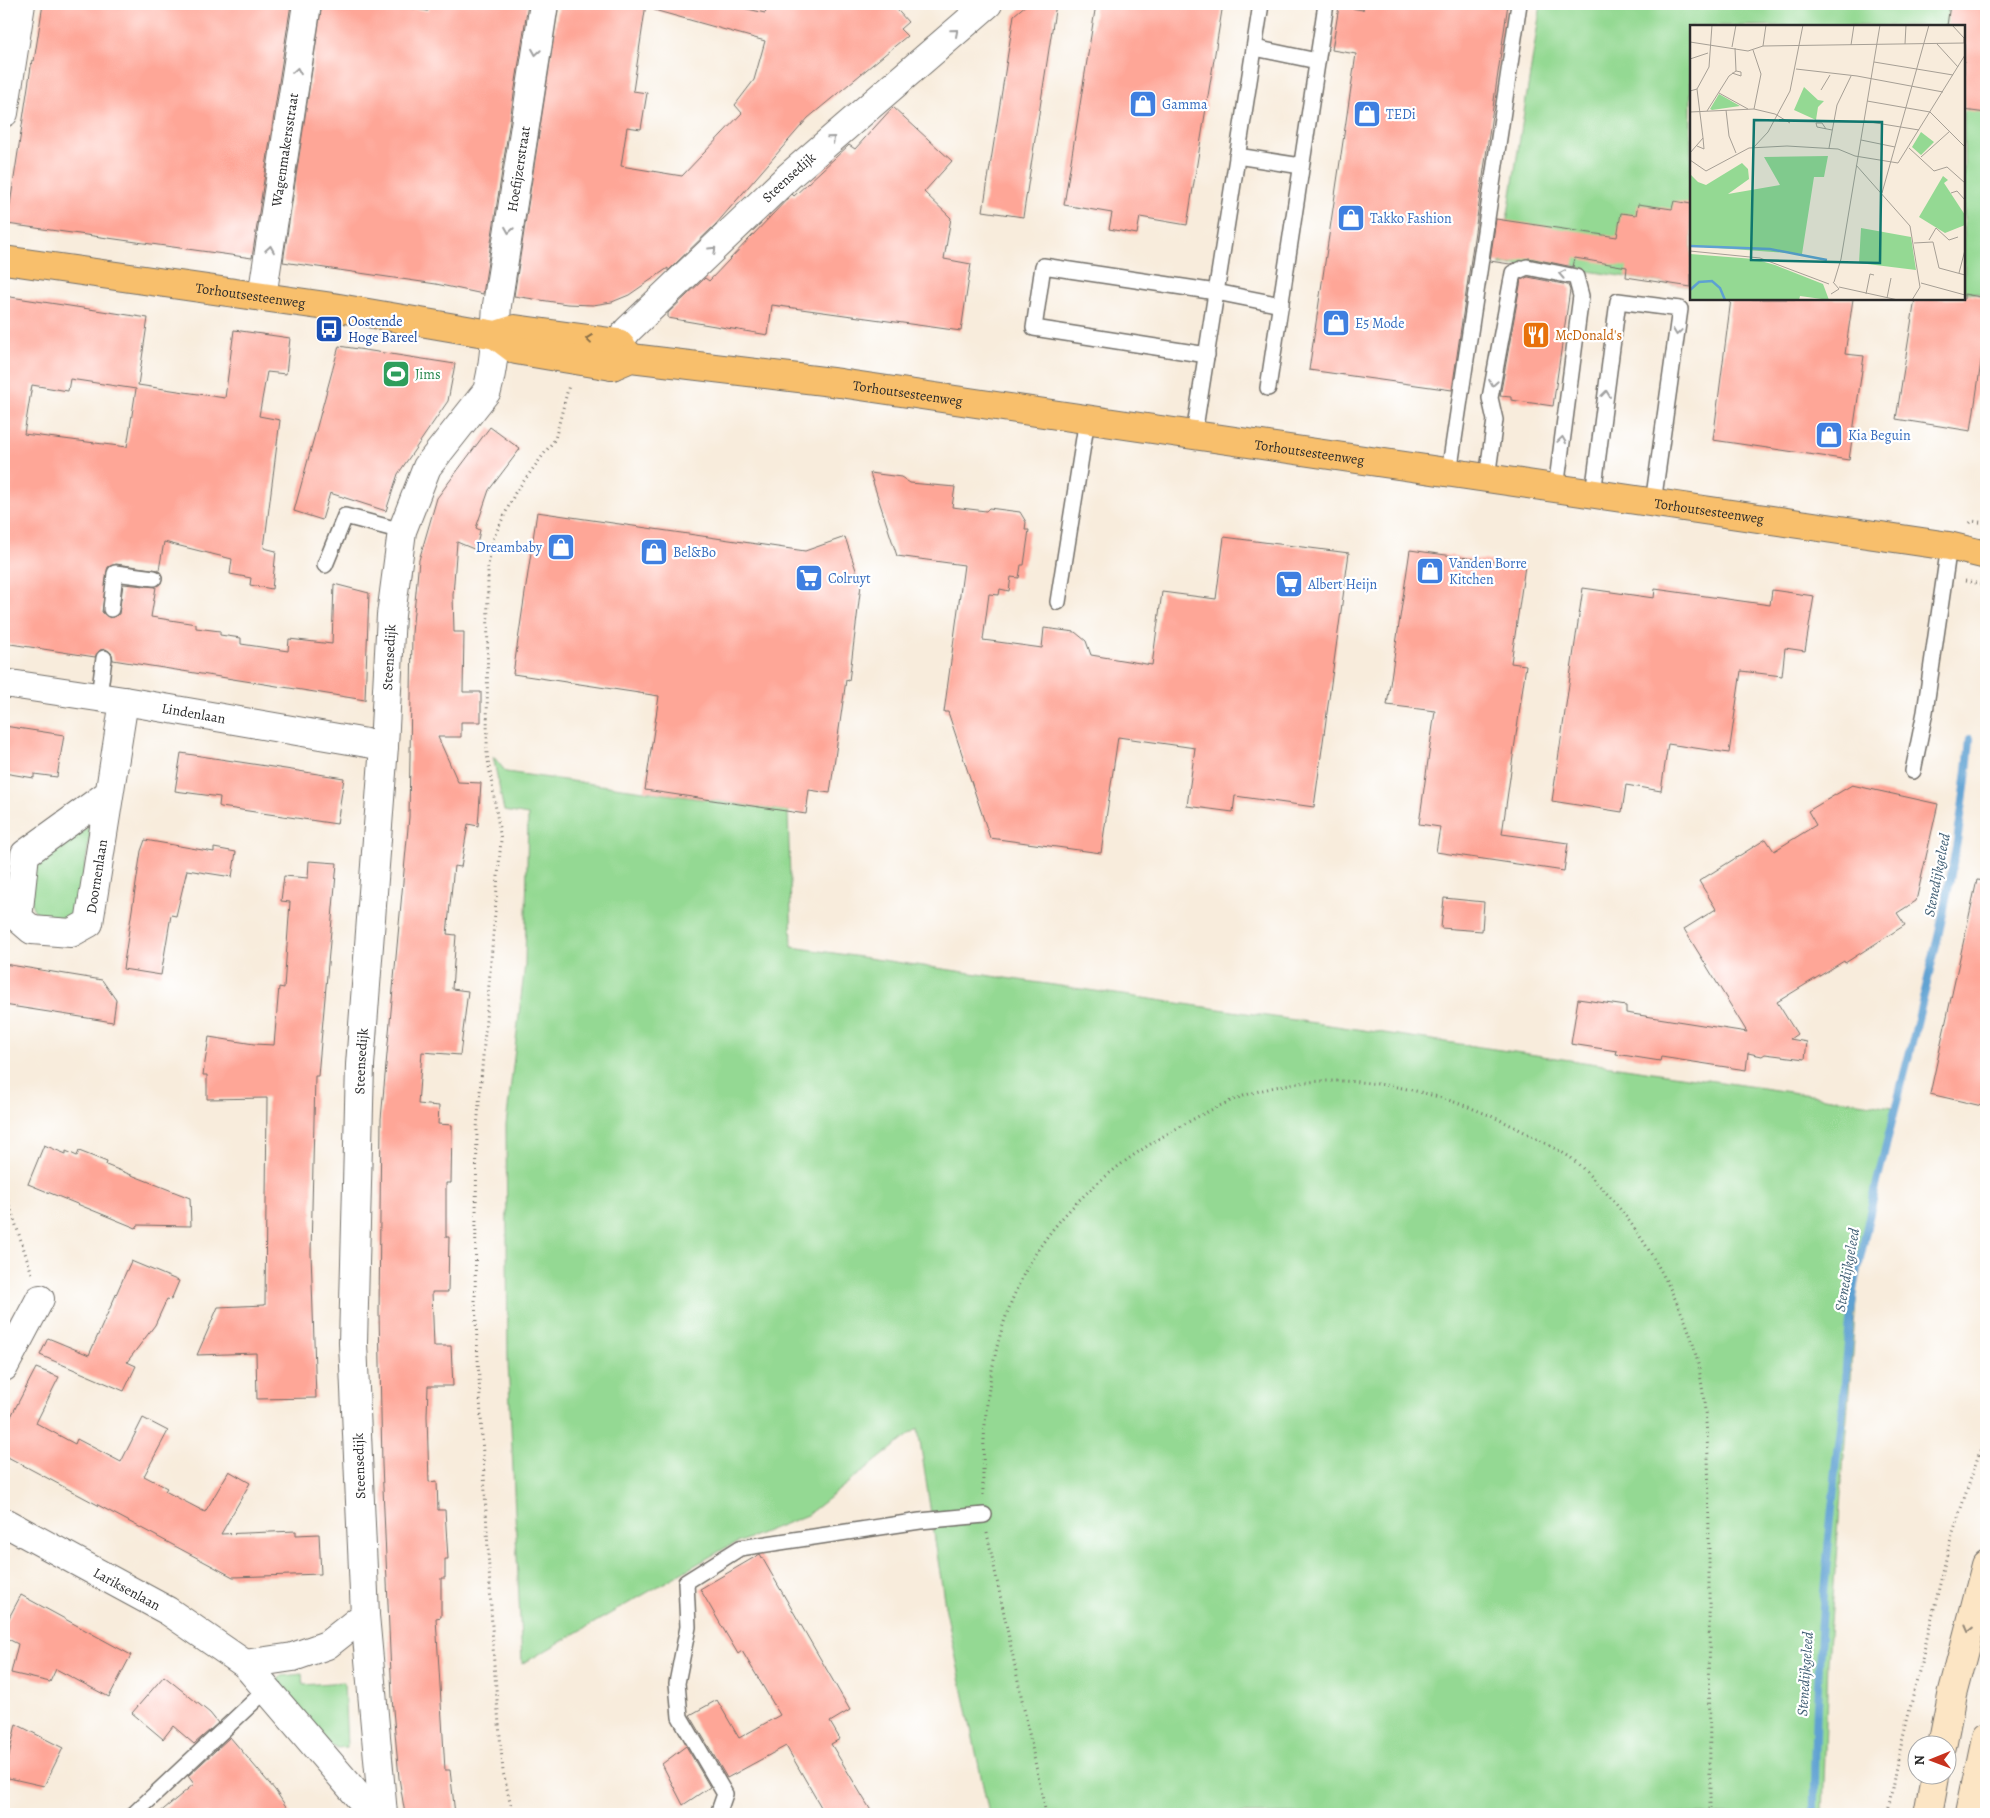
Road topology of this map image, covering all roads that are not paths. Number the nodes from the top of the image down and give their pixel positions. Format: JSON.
{"nodes":[{"id":1,"x":21,"y":4,"type":"edge"},
{"id":2,"x":307,"y":4,"type":"edge"},
{"id":3,"x":544,"y":4,"type":"edge"},
{"id":4,"x":988,"y":4,"type":"edge"},
{"id":5,"x":1261,"y":4,"type":"edge"},
{"id":6,"x":1326,"y":4,"type":"edge"},
{"id":7,"x":1519,"y":4,"type":"edge"},
{"id":8,"x":1254,"y":48,"type":"junction"},
{"id":9,"x":1317,"y":61,"type":"junction"},
{"id":10,"x":4,"y":113,"type":"edge"},
{"id":11,"x":1237,"y":156,"type":"junction"},
{"id":12,"x":1301,"y":166,"type":"junction"},
{"id":13,"x":4,"y":260,"type":"edge"},
{"id":14,"x":1216,"y":292,"type":"junction"},
{"id":15,"x":262,"y":297,"type":"junction"},
{"id":16,"x":1281,"y":304,"type":"junction"},
{"id":17,"x":496,"y":335,"type":"junction"},
{"id":18,"x":620,"y":355,"type":"junction"},
{"id":19,"x":1207,"y":355,"type":"junction"},
{"id":20,"x":1268,"y":388,"type":"dead end"},
{"id":21,"x":1087,"y":419,"type":"junction"},
{"id":22,"x":1194,"y":434,"type":"junction"},
{"id":23,"x":1449,"y":473,"type":"junction"},
{"id":24,"x":1487,"y":478,"type":"junction"},
{"id":25,"x":1556,"y":489,"type":"junction"},
{"id":26,"x":1593,"y":494,"type":"junction"},
{"id":27,"x":1653,"y":503,"type":"junction"},
{"id":28,"x":402,"y":532,"type":"junction"},
{"id":29,"x":1949,"y":546,"type":"junction"},
{"id":30,"x":1986,"y":555,"type":"edge"},
{"id":31,"x":325,"y":566,"type":"dead end"},
{"id":32,"x":154,"y":578,"type":"dead end"},
{"id":33,"x":1058,"y":602,"type":"dead end"},
{"id":34,"x":111,"y":609,"type":"dead end"},
{"id":35,"x":104,"y":658,"type":"dead end"},
{"id":36,"x":4,"y":683,"type":"edge"},
{"id":37,"x":111,"y":699,"type":"junction"},
{"id":38,"x":384,"y":746,"type":"junction"},
{"id":39,"x":1913,"y":771,"type":"dead end"},
{"id":40,"x":108,"y":794,"type":"junction"},
{"id":41,"x":11,"y":923,"type":"edge"},
{"id":42,"x":40,"y":1299,"type":"road end"},
{"id":43,"x":4,"y":1367,"type":"edge"},
{"id":44,"x":984,"y":1515,"type":"road end"},
{"id":45,"x":4,"y":1522,"type":"edge"},
{"id":46,"x":1986,"y":1565,"type":"edge"},
{"id":47,"x":365,"y":1614,"type":"junction"},
{"id":48,"x":245,"y":1664,"type":"junction"},
{"id":49,"x":268,"y":1689,"type":"junction"},
{"id":50,"x":1944,"y":1736,"type":"edge"},
{"id":51,"x":1986,"y":1737,"type":"edge"},
{"id":52,"x":1933,"y":1786,"type":"edge"},
{"id":53,"x":382,"y":1812,"type":"edge"},
{"id":54,"x":134,"y":1814,"type":"edge"},
{"id":55,"x":718,"y":1814,"type":"edge"},
{"id":56,"x":1928,"y":1814,"type":"edge"},
{"id":57,"x":1970,"y":1814,"type":"edge"}],
"edges":[{"from":1,"to":10,"type":"street"},
{"from":15,"to":2,"type":"street","name":"Wagenmakersstraat","one_way":true},
{"from":3,"to":17,"type":"street","name":"Hoefijzerstraat","one_way":true},
{"from":18,"to":4,"type":"street","name":"Steensedijk","one_way":true},
{"from":5,"to":8,"type":"lane"},
{"from":6,"to":9,"type":"lane"},
{"from":7,"to":23,"type":"lane"},
{"from":8,"to":9,"type":"lane"},
{"from":8,"to":11,"type":"lane"},
{"from":9,"to":12,"type":"lane"},
{"from":11,"to":12,"type":"lane"},
{"from":11,"to":14,"type":"lane"},
{"from":12,"to":16,"type":"lane"},
{"from":13,"to":15,"type":"main road","name":"Torhoutsesteenweg"},
{"from":14,"to":16,"type":"lane"},
{"from":14,"to":19,"type":"lane"},
{"from":14,"to":19,"type":"lane"},
{"from":15,"to":17,"type":"main road","name":"Torhoutsesteenweg"},
{"from":16,"to":20,"type":"lane"},
{"from":17,"to":18,"type":"main road","name":"Torhoutsesteenweg"},
{"from":17,"to":28,"type":"street","name":"Steensedijk"},
{"from":18,"to":21,"type":"main road","name":"Torhoutsesteenweg"},
{"from":19,"to":22,"type":"lane"},
{"from":21,"to":22,"type":"main road","name":"Torhoutsesteenweg"},
{"from":21,"to":33,"type":"lane"},
{"from":22,"to":23,"type":"main road","name":"Torhoutsesteenweg"},
{"from":23,"to":24,"type":"main road","name":"Torhoutsesteenweg"},
{"from":24,"to":25,"type":"main road","name":"Torhoutsesteenweg"},
{"from":25,"to":24,"type":"lane","one_way":true},
{"from":25,"to":26,"type":"main road","name":"Torhoutsesteenweg"},
{"from":26,"to":27,"type":"main road","name":"Torhoutsesteenweg"},
{"from":26,"to":27,"type":"lane","one_way":true},
{"from":27,"to":29,"type":"main road","name":"Torhoutsesteenweg"},
{"from":28,"to":31,"type":"lane"},
{"from":28,"to":38,"type":"street","name":"Steensedijk"},
{"from":29,"to":30,"type":"main road","name":"Torhoutsesteenweg"},
{"from":29,"to":39,"type":"lane"},
{"from":32,"to":34,"type":"lane"},
{"from":35,"to":37,"type":"lane"},
{"from":36,"to":37,"type":"street","name":"Lindenlaan"},
{"from":37,"to":38,"type":"street","name":"Lindenlaan"},
{"from":37,"to":40,"type":"street","name":"Doornenlaan"},
{"from":38,"to":47,"type":"street","name":"Steensedijk"},
{"from":40,"to":41,"type":"street","name":"Doornenlaan"},
{"from":40,"to":41,"type":"street","name":"Doornenlaan"},
{"from":42,"to":43,"type":"street"},
{"from":44,"to":55,"type":"lane"},
{"from":45,"to":48,"type":"street","name":"Lariksenlaan"},
{"from":46,"to":50,"type":"main road","one_way":true},
{"from":47,"to":48,"type":"street"},
{"from":47,"to":53,"type":"street","name":"Steensedijk"},
{"from":48,"to":49,"type":"street","name":"Lariksenlaan"},
{"from":49,"to":53,"type":"street","name":"Lariksenlaan"},
{"from":49,"to":54,"type":"lane"},
{"from":51,"to":57,"type":"main road"},
{"from":52,"to":56,"type":"main road"}]}
